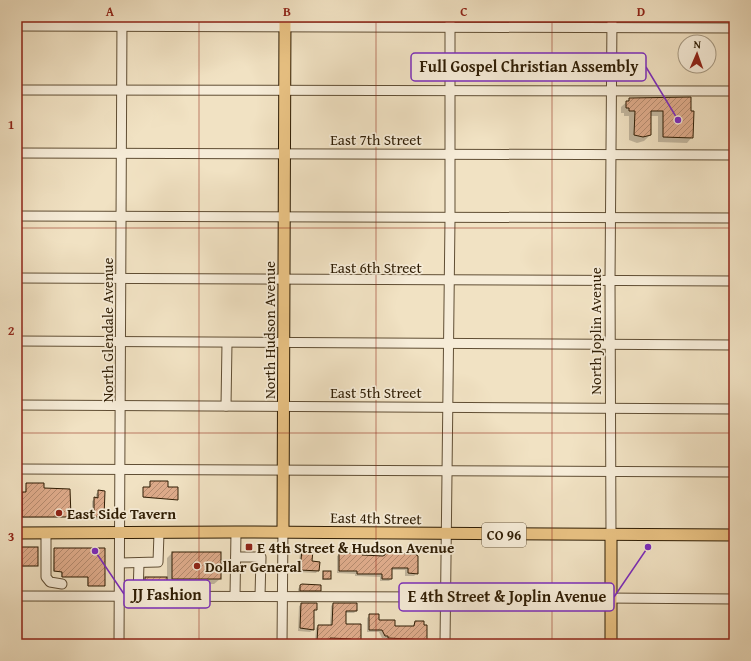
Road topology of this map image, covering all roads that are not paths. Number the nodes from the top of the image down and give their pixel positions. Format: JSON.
{"nodes":[{"id":1,"x":122,"y":17,"type":"edge"},
{"id":2,"x":450,"y":17,"type":"edge"},
{"id":3,"x":612,"y":17,"type":"edge"},
{"id":4,"x":285,"y":22,"type":"edge"},
{"id":5,"x":17,"y":26,"type":"edge"},
{"id":6,"x":122,"y":27,"type":"junction"},
{"id":7,"x":450,"y":27,"type":"junction"},
{"id":8,"x":612,"y":28,"type":"junction"},
{"id":9,"x":734,"y":28,"type":"edge"},
{"id":10,"x":285,"y":89,"type":"junction"},
{"id":11,"x":17,"y":90,"type":"edge"},
{"id":12,"x":121,"y":90,"type":"junction"},
{"id":13,"x":449,"y":90,"type":"junction"},
{"id":14,"x":612,"y":91,"type":"junction"},
{"id":15,"x":734,"y":91,"type":"edge"},
{"id":16,"x":17,"y":153,"type":"edge"},
{"id":17,"x":121,"y":153,"type":"junction"},
{"id":18,"x":284,"y":153,"type":"junction"},
{"id":19,"x":449,"y":153,"type":"junction"},
{"id":20,"x":612,"y":154,"type":"junction"},
{"id":21,"x":734,"y":155,"type":"edge"},
{"id":22,"x":17,"y":216,"type":"edge"},
{"id":23,"x":284,"y":216,"type":"junction"},
{"id":24,"x":121,"y":217,"type":"junction"},
{"id":25,"x":610,"y":218,"type":"junction"},
{"id":26,"x":734,"y":218,"type":"edge"},
{"id":27,"x":450,"y":219,"type":"junction"},
{"id":28,"x":17,"y":278,"type":"edge"},
{"id":29,"x":121,"y":279,"type":"junction"},
{"id":30,"x":284,"y":281,"type":"junction"},
{"id":31,"x":448,"y":281,"type":"junction"},
{"id":32,"x":610,"y":281,"type":"junction"},
{"id":33,"x":734,"y":281,"type":"edge"},
{"id":34,"x":17,"y":341,"type":"edge"},
{"id":35,"x":121,"y":342,"type":"junction"},
{"id":36,"x":227,"y":343,"type":"junction"},
{"id":37,"x":284,"y":343,"type":"junction"},
{"id":38,"x":448,"y":344,"type":"junction"},
{"id":39,"x":610,"y":344,"type":"junction"},
{"id":40,"x":734,"y":344,"type":"edge"},
{"id":41,"x":17,"y":405,"type":"edge"},
{"id":42,"x":120,"y":406,"type":"junction"},
{"id":43,"x":226,"y":406,"type":"junction"},
{"id":44,"x":284,"y":406,"type":"junction"},
{"id":45,"x":448,"y":407,"type":"junction"},
{"id":46,"x":610,"y":407,"type":"junction"},
{"id":47,"x":734,"y":409,"type":"edge"},
{"id":48,"x":17,"y":469,"type":"edge"},
{"id":49,"x":120,"y":469,"type":"junction"},
{"id":50,"x":284,"y":470,"type":"junction"},
{"id":51,"x":447,"y":471,"type":"junction"},
{"id":52,"x":611,"y":472,"type":"junction"},
{"id":53,"x":734,"y":472,"type":"edge"},
{"id":54,"x":283,"y":530,"type":"junction"},
{"id":55,"x":236,"y":532,"type":"junction"},
{"id":56,"x":17,"y":533,"type":"edge"},
{"id":57,"x":46,"y":533,"type":"junction"},
{"id":58,"x":119,"y":533,"type":"junction"},
{"id":59,"x":159,"y":533,"type":"junction"},
{"id":60,"x":447,"y":534,"type":"junction"},
{"id":61,"x":611,"y":535,"type":"junction"},
{"id":62,"x":734,"y":535,"type":"edge"},
{"id":63,"x":236,"y":557,"type":"junction"},
{"id":64,"x":120,"y":563,"type":"junction"},
{"id":65,"x":138,"y":563,"type":"junction"},
{"id":66,"x":62,"y":584,"type":"dead end"},
{"id":67,"x":118,"y":595,"type":"junction"},
{"id":68,"x":138,"y":595,"type":"junction"},
{"id":69,"x":17,"y":596,"type":"edge"},
{"id":70,"x":235,"y":596,"type":"junction"},
{"id":71,"x":260,"y":596,"type":"junction"},
{"id":72,"x":282,"y":596,"type":"junction"},
{"id":73,"x":446,"y":597,"type":"junction"},
{"id":74,"x":473,"y":597,"type":"dead end"},
{"id":75,"x":611,"y":597,"type":"junction"},
{"id":76,"x":734,"y":599,"type":"edge"},
{"id":77,"x":119,"y":644,"type":"edge"},
{"id":78,"x":282,"y":644,"type":"edge"},
{"id":79,"x":445,"y":644,"type":"edge"},
{"id":80,"x":611,"y":644,"type":"edge"}],
"edges":[{"from":1,"to":6,"type":"street","name":"North Glendale Avenue"},
{"from":2,"to":7,"type":"street"},
{"from":3,"to":8,"type":"street","name":"North Joplin Avenue"},
{"from":4,"to":6,"type":"street"},
{"from":4,"to":7,"type":"street"},
{"from":4,"to":10,"type":"main road","name":"North Hudson Avenue"},
{"from":5,"to":6,"type":"street"},
{"from":6,"to":12,"type":"street","name":"North Glendale Avenue"},
{"from":7,"to":8,"type":"street"},
{"from":7,"to":13,"type":"street"},
{"from":8,"to":9,"type":"street"},
{"from":8,"to":14,"type":"street","name":"North Joplin Avenue"},
{"from":10,"to":12,"type":"street"},
{"from":10,"to":13,"type":"street"},
{"from":10,"to":18,"type":"main road","name":"North Hudson Avenue"},
{"from":11,"to":12,"type":"street"},
{"from":12,"to":17,"type":"street","name":"North Glendale Avenue"},
{"from":13,"to":14,"type":"street"},
{"from":13,"to":19,"type":"street"},
{"from":14,"to":15,"type":"street"},
{"from":14,"to":20,"type":"street","name":"North Joplin Avenue"},
{"from":16,"to":17,"type":"street","name":"East 7th Street"},
{"from":17,"to":18,"type":"street","name":"East 7th Street"},
{"from":17,"to":24,"type":"street","name":"North Glendale Avenue"},
{"from":18,"to":19,"type":"street","name":"East 7th Street"},
{"from":18,"to":23,"type":"main road","name":"North Hudson Avenue"},
{"from":19,"to":20,"type":"street","name":"East 7th Street"},
{"from":19,"to":27,"type":"street"},
{"from":20,"to":21,"type":"street","name":"East 7th Street"},
{"from":20,"to":25,"type":"street","name":"North Joplin Avenue"},
{"from":22,"to":24,"type":"street"},
{"from":23,"to":24,"type":"street"},
{"from":23,"to":27,"type":"street"},
{"from":23,"to":30,"type":"main road","name":"North Hudson Avenue"},
{"from":24,"to":29,"type":"street","name":"North Glendale Avenue"},
{"from":25,"to":26,"type":"street"},
{"from":25,"to":27,"type":"street"},
{"from":25,"to":32,"type":"street","name":"North Joplin Avenue"},
{"from":27,"to":31,"type":"street"},
{"from":28,"to":29,"type":"street","name":"East 6th Street"},
{"from":29,"to":30,"type":"street","name":"East 6th Street"},
{"from":29,"to":35,"type":"street","name":"North Glendale Avenue"},
{"from":30,"to":31,"type":"street","name":"East 6th Street"},
{"from":30,"to":37,"type":"main road","name":"North Hudson Avenue"},
{"from":31,"to":32,"type":"street","name":"East 6th Street"},
{"from":31,"to":38,"type":"street"},
{"from":32,"to":33,"type":"street","name":"East 6th Street"},
{"from":32,"to":39,"type":"street","name":"North Joplin Avenue"},
{"from":34,"to":35,"type":"street"},
{"from":35,"to":36,"type":"street"},
{"from":35,"to":42,"type":"street","name":"North Glendale Avenue"},
{"from":36,"to":37,"type":"street"},
{"from":36,"to":43,"type":"street"},
{"from":37,"to":38,"type":"street"},
{"from":37,"to":44,"type":"main road","name":"North Hudson Avenue"},
{"from":38,"to":39,"type":"street"},
{"from":38,"to":45,"type":"street"},
{"from":39,"to":40,"type":"street"},
{"from":39,"to":46,"type":"street","name":"North Joplin Avenue"},
{"from":41,"to":42,"type":"street","name":"East 5th Street"},
{"from":42,"to":43,"type":"street","name":"East 5th Street"},
{"from":42,"to":49,"type":"street","name":"North Glendale Avenue"},
{"from":43,"to":44,"type":"street","name":"East 5th Street"},
{"from":44,"to":45,"type":"street","name":"East 5th Street"},
{"from":44,"to":50,"type":"main road","name":"North Hudson Avenue"},
{"from":45,"to":46,"type":"street","name":"East 5th Street"},
{"from":45,"to":51,"type":"street"},
{"from":46,"to":47,"type":"street","name":"East 5th Street"},
{"from":46,"to":52,"type":"street","name":"North Joplin Avenue"},
{"from":48,"to":49,"type":"street"},
{"from":49,"to":50,"type":"street"},
{"from":49,"to":58,"type":"street","name":"North Glendale Avenue"},
{"from":50,"to":51,"type":"street"},
{"from":50,"to":54,"type":"main road","name":"North Hudson Avenue"},
{"from":51,"to":52,"type":"street"},
{"from":51,"to":60,"type":"street"},
{"from":52,"to":53,"type":"street"},
{"from":52,"to":61,"type":"street","name":"North Joplin Avenue"},
{"from":54,"to":55,"type":"main road","name":"East 4th Street","number":"CO 96"},
{"from":54,"to":60,"type":"main road","name":"East 4th Street","number":"CO 96"},
{"from":54,"to":72,"type":"street","name":"North Hudson Avenue"},
{"from":55,"to":59,"type":"main road","name":"East 4th Street","number":"CO 96"},
{"from":55,"to":63,"type":"street"},
{"from":56,"to":57,"type":"main road","name":"East 4th Street","number":"CO 96"},
{"from":57,"to":58,"type":"main road","name":"East 4th Street","number":"CO 96"},
{"from":57,"to":66,"type":"street"},
{"from":58,"to":59,"type":"main road","name":"East 4th Street","number":"CO 96"},
{"from":58,"to":64,"type":"street","name":"North Glendale Avenue"},
{"from":59,"to":65,"type":"street"},
{"from":60,"to":61,"type":"main road","name":"East 4th Street","number":"CO 96"},
{"from":60,"to":73,"type":"street"},
{"from":61,"to":62,"type":"main road","name":"East 4th Street","number":"CO 96"},
{"from":61,"to":75,"type":"main road","name":"North Joplin Avenue"},
{"from":63,"to":70,"type":"street"},
{"from":63,"to":71,"type":"street"},
{"from":64,"to":65,"type":"street"},
{"from":64,"to":67,"type":"street","name":"North Glendale Avenue"},
{"from":65,"to":68,"type":"street"},
{"from":67,"to":68,"type":"street"},
{"from":67,"to":69,"type":"street"},
{"from":67,"to":77,"type":"street","name":"North Glendale Avenue"},
{"from":68,"to":70,"type":"street"},
{"from":70,"to":71,"type":"street"},
{"from":71,"to":72,"type":"street"},
{"from":72,"to":73,"type":"street"},
{"from":72,"to":78,"type":"street","name":"North Hudson Avenue"},
{"from":73,"to":79,"type":"street"},
{"from":74,"to":75,"type":"street"},
{"from":75,"to":76,"type":"street"},
{"from":75,"to":80,"type":"main road","name":"North Joplin Avenue"}]}
